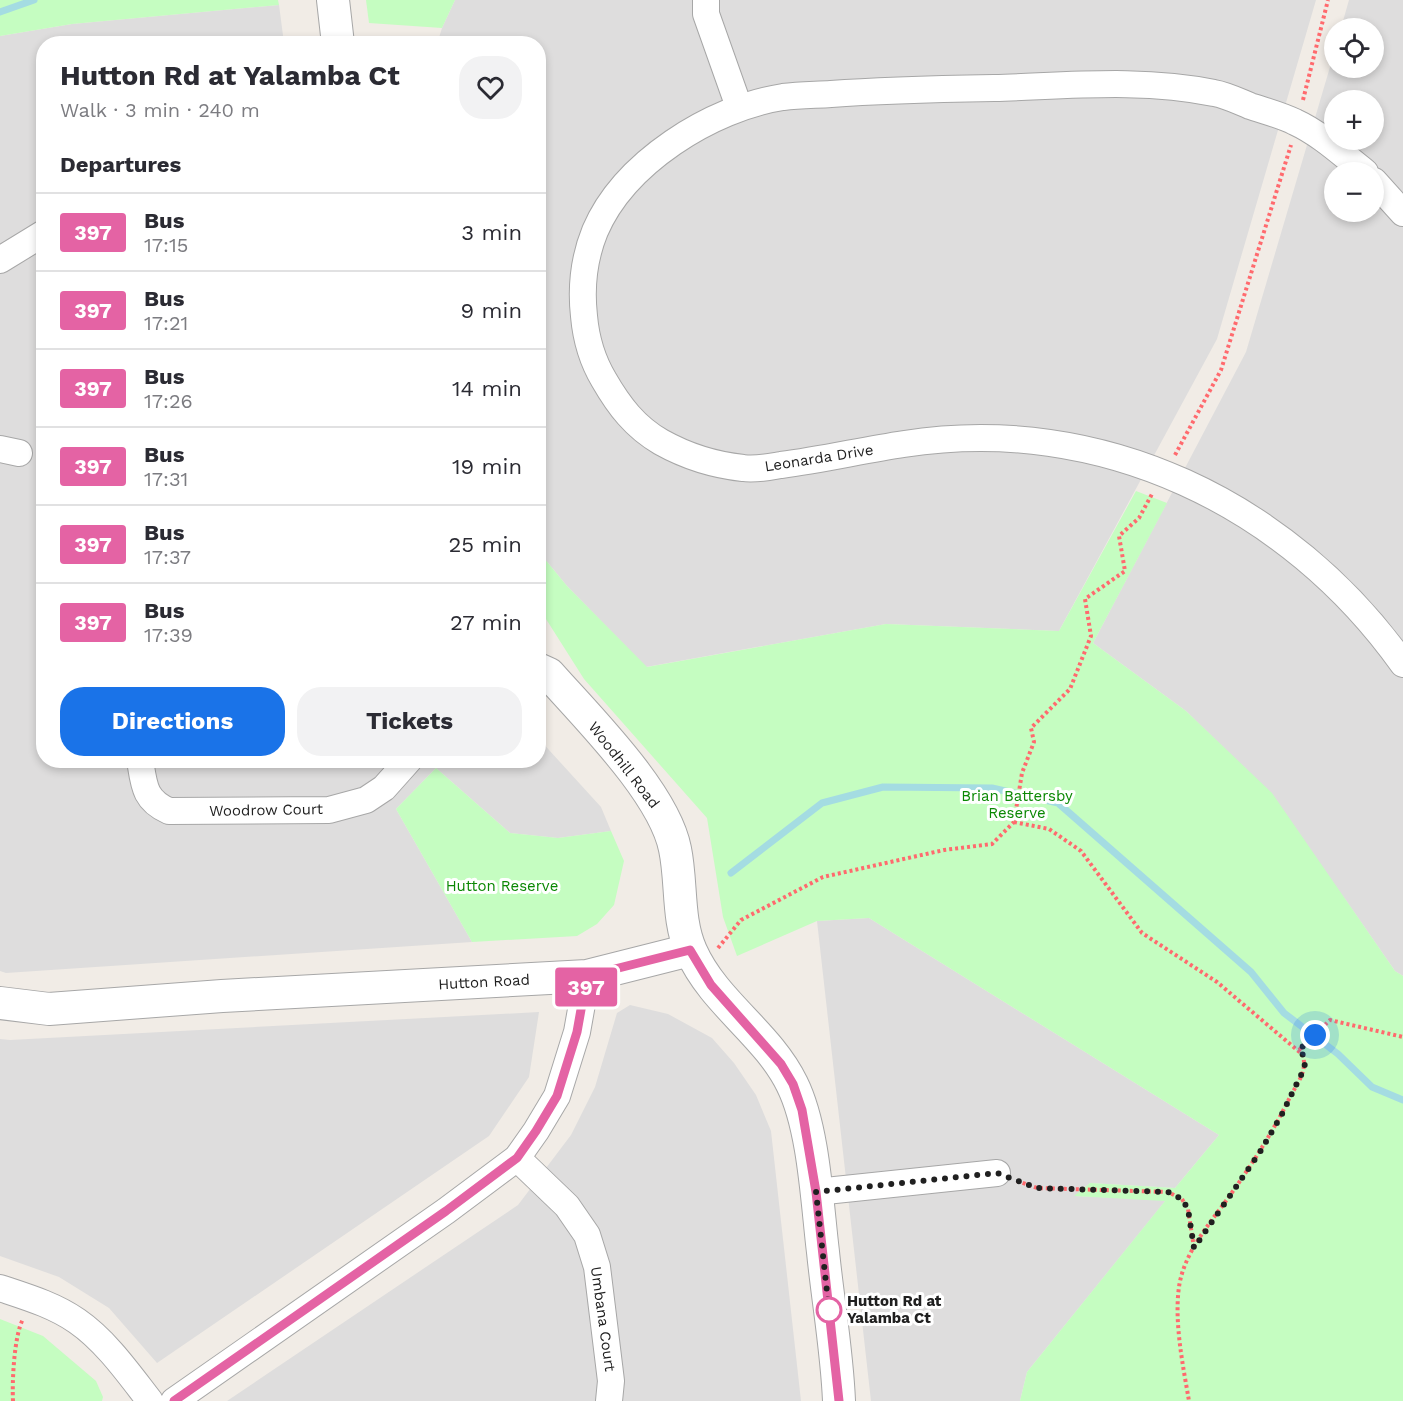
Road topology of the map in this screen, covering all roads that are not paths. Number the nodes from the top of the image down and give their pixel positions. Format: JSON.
{"nodes":[{"id":1,"x":333,"y":0,"type":"edge"},
{"id":2,"x":706,"y":0,"type":"edge"},
{"id":3,"x":337,"y":36,"type":"edge"},
{"id":4,"x":739,"y":107,"type":"junction"},
{"id":5,"x":1352,"y":162,"type":"edge"},
{"id":6,"x":1384,"y":192,"type":"edge"},
{"id":7,"x":1403,"y":213,"type":"edge"},
{"id":8,"x":36,"y":238,"type":"edge"},
{"id":9,"x":0,"y":260,"type":"edge"},
{"id":10,"x":1395,"y":637,"type":"edge"},
{"id":11,"x":1403,"y":664,"type":"edge"},
{"id":12,"x":546,"y":673,"type":"edge"},
{"id":13,"x":141,"y":768,"type":"edge"},
{"id":14,"x":402,"y":768,"type":"edge"},
{"id":15,"x":704,"y":949,"type":"junction"},
{"id":16,"x":587,"y":976,"type":"junction"},
{"id":17,"x":0,"y":1003,"type":"edge"},
{"id":18,"x":517,"y":1158,"type":"junction"},
{"id":19,"x":997,"y":1173,"type":"road end"},
{"id":20,"x":816,"y":1192,"type":"junction"},
{"id":21,"x":0,"y":1288,"type":"edge"},
{"id":22,"x":150,"y":1401,"type":"edge"},
{"id":23,"x":174,"y":1401,"type":"edge"},
{"id":24,"x":609,"y":1401,"type":"edge"},
{"id":25,"x":839,"y":1401,"type":"edge"}],
"edges":[{"from":1,"to":3,"type":"street"},
{"from":2,"to":4,"type":"street"},
{"from":4,"to":5,"type":"street","name":"Leonarda Drive"},
{"from":4,"to":10,"type":"street","name":"Leonarda Drive"},
{"from":6,"to":7,"type":"street"},
{"from":8,"to":9,"type":"street"},
{"from":10,"to":11,"type":"street","name":"Leonarda Drive"},
{"from":12,"to":15,"type":"street","name":"Woodhill Road"},
{"from":13,"to":14,"type":"street","name":"Woodrow Court"},
{"from":15,"to":16,"type":"street","name":"Hutton Road"},
{"from":15,"to":20,"type":"street"},
{"from":16,"to":17,"type":"street","name":"Hutton Road"},
{"from":16,"to":18,"type":"street"},
{"from":18,"to":23,"type":"street"},
{"from":18,"to":24,"type":"street","name":"Umbana Court"},
{"from":19,"to":20,"type":"street"},
{"from":20,"to":25,"type":"street"},
{"from":21,"to":22,"type":"street"}]}
